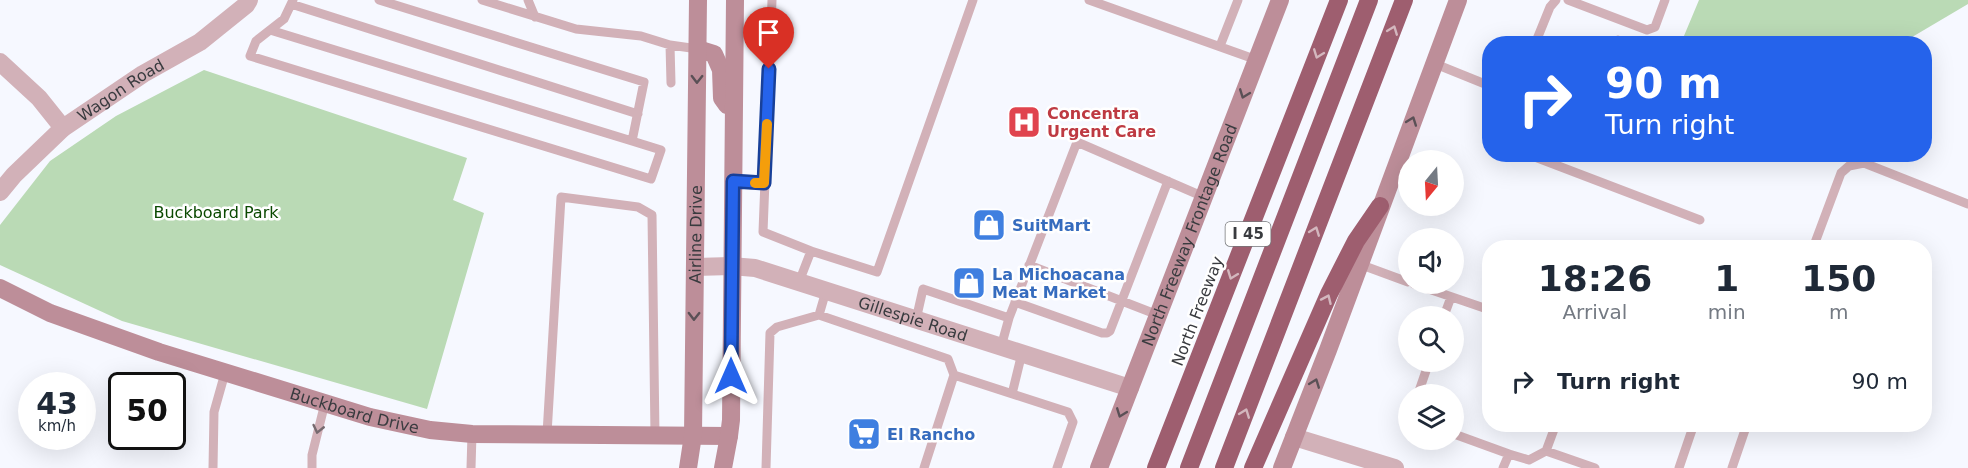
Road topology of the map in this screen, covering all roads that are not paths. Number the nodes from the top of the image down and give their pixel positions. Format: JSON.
{"nodes":[{"id":1,"x":249,"y":0,"type":"edge"},
{"id":2,"x":379,"y":0,"type":"edge"},
{"id":3,"x":482,"y":0,"type":"edge"},
{"id":4,"x":528,"y":0,"type":"edge"},
{"id":5,"x":698,"y":0,"type":"edge"},
{"id":6,"x":735,"y":0,"type":"edge"},
{"id":7,"x":772,"y":0,"type":"edge"},
{"id":8,"x":973,"y":0,"type":"edge"},
{"id":9,"x":1089,"y":0,"type":"edge"},
{"id":10,"x":1238,"y":0,"type":"edge"},
{"id":11,"x":1280,"y":0,"type":"edge"},
{"id":12,"x":1339,"y":0,"type":"edge"},
{"id":13,"x":1368,"y":0,"type":"edge"},
{"id":14,"x":1404,"y":0,"type":"edge"},
{"id":15,"x":1458,"y":0,"type":"edge"},
{"id":16,"x":1556,"y":0,"type":"edge"},
{"id":17,"x":1568,"y":0,"type":"edge"},
{"id":18,"x":1665,"y":0,"type":"edge"},
{"id":19,"x":292,"y":2,"type":"edge"},
{"id":20,"x":500,"y":3,"type":"edge"},
{"id":21,"x":1114,"y":4,"type":"edge"},
{"id":22,"x":535,"y":16,"type":"junction"},
{"id":23,"x":270,"y":30,"type":"junction"},
{"id":24,"x":1538,"y":36,"type":"edge"},
{"id":25,"x":670,"y":45,"type":"junction"},
{"id":26,"x":1220,"y":46,"type":"junction"},
{"id":27,"x":698,"y":49,"type":"junction"},
{"id":28,"x":1257,"y":60,"type":"junction"},
{"id":29,"x":0,"y":62,"type":"edge"},
{"id":30,"x":1433,"y":63,"type":"junction"},
{"id":31,"x":671,"y":83,"type":"dead end"},
{"id":32,"x":1482,"y":83,"type":"edge"},
{"id":33,"x":734,"y":113,"type":"junction"},
{"id":34,"x":638,"y":114,"type":"junction"},
{"id":35,"x":63,"y":128,"type":"junction"},
{"id":36,"x":632,"y":141,"type":"junction"},
{"id":37,"x":1548,"y":162,"type":"edge"},
{"id":38,"x":733,"y":181,"type":"junction"},
{"id":39,"x":1168,"y":181,"type":"junction"},
{"id":40,"x":764,"y":183,"type":"junction"},
{"id":41,"x":0,"y":192,"type":"edge"},
{"id":42,"x":1204,"y":197,"type":"junction"},
{"id":43,"x":1968,"y":204,"type":"edge"},
{"id":44,"x":1380,"y":206,"type":"junction"},
{"id":45,"x":1700,"y":220,"type":"dead end"},
{"id":46,"x":1816,"y":240,"type":"edge"},
{"id":47,"x":811,"y":251,"type":"junction"},
{"id":48,"x":1359,"y":264,"type":"junction"},
{"id":49,"x":1029,"y":265,"type":"junction"},
{"id":50,"x":731,"y":266,"type":"junction"},
{"id":51,"x":695,"y":267,"type":"junction"},
{"id":52,"x":1398,"y":278,"type":"edge"},
{"id":53,"x":800,"y":282,"type":"junction"},
{"id":54,"x":0,"y":288,"type":"edge"},
{"id":55,"x":826,"y":291,"type":"junction"},
{"id":56,"x":1442,"y":294,"type":"edge"},
{"id":57,"x":1451,"y":297,"type":"junction"},
{"id":58,"x":1121,"y":301,"type":"junction"},
{"id":59,"x":1015,"y":302,"type":"junction"},
{"id":60,"x":1448,"y":306,"type":"edge"},
{"id":61,"x":1482,"y":307,"type":"edge"},
{"id":62,"x":819,"y":315,"type":"junction"},
{"id":63,"x":1158,"y":315,"type":"junction"},
{"id":64,"x":1009,"y":318,"type":"junction"},
{"id":65,"x":916,"y":320,"type":"junction"},
{"id":66,"x":1001,"y":347,"type":"junction"},
{"id":67,"x":1022,"y":353,"type":"junction"},
{"id":68,"x":225,"y":373,"type":"junction"},
{"id":69,"x":954,"y":375,"type":"junction"},
{"id":70,"x":1130,"y":388,"type":"junction"},
{"id":71,"x":1011,"y":394,"type":"junction"},
{"id":72,"x":325,"y":403,"type":"junction"},
{"id":73,"x":1553,"y":432,"type":"edge"},
{"id":74,"x":1691,"y":432,"type":"edge"},
{"id":75,"x":1744,"y":432,"type":"edge"},
{"id":76,"x":472,"y":434,"type":"junction"},
{"id":77,"x":547,"y":434,"type":"junction"},
{"id":78,"x":655,"y":435,"type":"junction"},
{"id":79,"x":693,"y":435,"type":"junction"},
{"id":80,"x":729,"y":436,"type":"junction"},
{"id":81,"x":1294,"y":437,"type":"junction"},
{"id":82,"x":1464,"y":437,"type":"edge"},
{"id":83,"x":1546,"y":451,"type":"junction"},
{"id":84,"x":1509,"y":453,"type":"junction"},
{"id":85,"x":213,"y":468,"type":"edge"},
{"id":86,"x":312,"y":468,"type":"edge"},
{"id":87,"x":471,"y":468,"type":"edge"},
{"id":88,"x":688,"y":468,"type":"edge"},
{"id":89,"x":723,"y":468,"type":"edge"},
{"id":90,"x":766,"y":468,"type":"edge"},
{"id":91,"x":924,"y":468,"type":"edge"},
{"id":92,"x":1057,"y":468,"type":"edge"},
{"id":93,"x":1099,"y":468,"type":"edge"},
{"id":94,"x":1156,"y":468,"type":"edge"},
{"id":95,"x":1189,"y":468,"type":"edge"},
{"id":96,"x":1224,"y":468,"type":"edge"},
{"id":97,"x":1253,"y":468,"type":"edge"},
{"id":98,"x":1282,"y":468,"type":"edge"},
{"id":99,"x":1395,"y":468,"type":"edge"},
{"id":100,"x":1503,"y":468,"type":"edge"},
{"id":101,"x":1595,"y":468,"type":"edge"},
{"id":102,"x":1678,"y":468,"type":"edge"},
{"id":103,"x":1732,"y":468,"type":"edge"}],
"edges":[{"from":1,"to":35,"type":"street","name":"Wagon Road"},
{"from":2,"to":34,"type":"lane"},
{"from":3,"to":20,"type":"lane"},
{"from":4,"to":22,"type":"lane"},
{"from":5,"to":27,"type":"main road","name":"Airline Drive"},
{"from":6,"to":33,"type":"main road"},
{"from":7,"to":40,"type":"lane"},
{"from":8,"to":47,"type":"lane"},
{"from":9,"to":21,"type":"lane"},
{"from":10,"to":26,"type":"lane"},
{"from":11,"to":28,"type":"main road","name":"North Freeway Frontage Road"},
{"from":12,"to":94,"type":"highway","name":"North Freeway","number":"I 45","one_way":true},
{"from":13,"to":95,"type":"highway","number":"I 45"},
{"from":96,"to":14,"type":"highway","one_way":true},
{"from":15,"to":30,"type":"main road"},
{"from":16,"to":24,"type":"lane"},
{"from":17,"to":18,"type":"lane"},
{"from":19,"to":23,"type":"lane"},
{"from":19,"to":34,"type":"lane"},
{"from":20,"to":22,"type":"lane"},
{"from":21,"to":26,"type":"lane"},
{"from":22,"to":25,"type":"lane"},
{"from":23,"to":36,"type":"lane"},
{"from":23,"to":36,"type":"lane"},
{"from":25,"to":27,"type":"lane"},
{"from":25,"to":31,"type":"lane"},
{"from":26,"to":28,"type":"lane"},
{"from":27,"to":33,"type":"main road"},
{"from":27,"to":51,"type":"main road","name":"Airline Drive","one_way":true},
{"from":28,"to":42,"type":"main road","name":"North Freeway Frontage Road","one_way":true},
{"from":29,"to":35,"type":"street"},
{"from":30,"to":32,"type":"lane"},
{"from":44,"to":30,"type":"main road","one_way":true},
{"from":33,"to":38,"type":"main road"},
{"from":34,"to":36,"type":"lane"},
{"from":35,"to":41,"type":"street","name":"Wagon Road"},
{"from":37,"to":45,"type":"lane"},
{"from":38,"to":40,"type":"lane"},
{"from":38,"to":50,"type":"main road"},
{"from":39,"to":42,"type":"lane"},
{"from":39,"to":49,"type":"lane"},
{"from":39,"to":58,"type":"lane"},
{"from":40,"to":47,"type":"lane"},
{"from":42,"to":63,"type":"main road","name":"North Freeway Frontage Road"},
{"from":43,"to":46,"type":"lane"},
{"from":44,"to":48,"type":"main road"},
{"from":97,"to":44,"type":"highway","one_way":true},
{"from":47,"to":53,"type":"lane"},
{"from":48,"to":52,"type":"lane"},
{"from":81,"to":48,"type":"main road","one_way":true},
{"from":49,"to":58,"type":"lane"},
{"from":49,"to":59,"type":"lane"},
{"from":50,"to":51,"type":"street","name":"Gillespie Road"},
{"from":50,"to":53,"type":"street","name":"Gillespie Road"},
{"from":50,"to":80,"type":"main road"},
{"from":51,"to":79,"type":"main road","name":"Airline Drive","one_way":true},
{"from":53,"to":55,"type":"street","name":"Gillespie Road"},
{"from":54,"to":68,"type":"main road","name":"Buckboard Drive"},
{"from":55,"to":62,"type":"lane"},
{"from":55,"to":65,"type":"street","name":"Gillespie Road"},
{"from":56,"to":57,"type":"lane"},
{"from":57,"to":60,"type":"lane"},
{"from":57,"to":61,"type":"lane"},
{"from":58,"to":59,"type":"lane"},
{"from":58,"to":63,"type":"lane"},
{"from":59,"to":64,"type":"lane"},
{"from":62,"to":69,"type":"lane"},
{"from":62,"to":90,"type":"lane"},
{"from":63,"to":70,"type":"main road","name":"North Freeway Frontage Road"},
{"from":64,"to":65,"type":"lane"},
{"from":64,"to":66,"type":"lane"},
{"from":65,"to":66,"type":"street","name":"Gillespie Road"},
{"from":66,"to":67,"type":"street","name":"Gillespie Road"},
{"from":67,"to":70,"type":"street","name":"Gillespie Road"},
{"from":67,"to":71,"type":"lane"},
{"from":68,"to":72,"type":"main road","name":"Buckboard Drive"},
{"from":68,"to":85,"type":"lane"},
{"from":69,"to":71,"type":"lane"},
{"from":69,"to":91,"type":"lane"},
{"from":70,"to":93,"type":"main road","name":"North Freeway Frontage Road","one_way":true},
{"from":71,"to":92,"type":"lane"},
{"from":72,"to":76,"type":"main road","name":"Buckboard Drive"},
{"from":72,"to":86,"type":"lane","one_way":true},
{"from":73,"to":83,"type":"lane"},
{"from":74,"to":102,"type":"lane"},
{"from":75,"to":103,"type":"lane"},
{"from":76,"to":77,"type":"main road","name":"Buckboard Drive"},
{"from":76,"to":87,"type":"lane"},
{"from":77,"to":78,"type":"main road","name":"Buckboard Drive"},
{"from":77,"to":78,"type":"lane"},
{"from":78,"to":79,"type":"main road","name":"Buckboard Drive"},
{"from":79,"to":80,"type":"main road","name":"Buckboard Drive"},
{"from":79,"to":88,"type":"main road","name":"Airline Drive"},
{"from":80,"to":89,"type":"main road"},
{"from":81,"to":98,"type":"main road"},
{"from":81,"to":99,"type":"street"},
{"from":82,"to":84,"type":"lane"},
{"from":83,"to":84,"type":"lane"},
{"from":83,"to":101,"type":"lane"},
{"from":84,"to":100,"type":"lane"}]}
